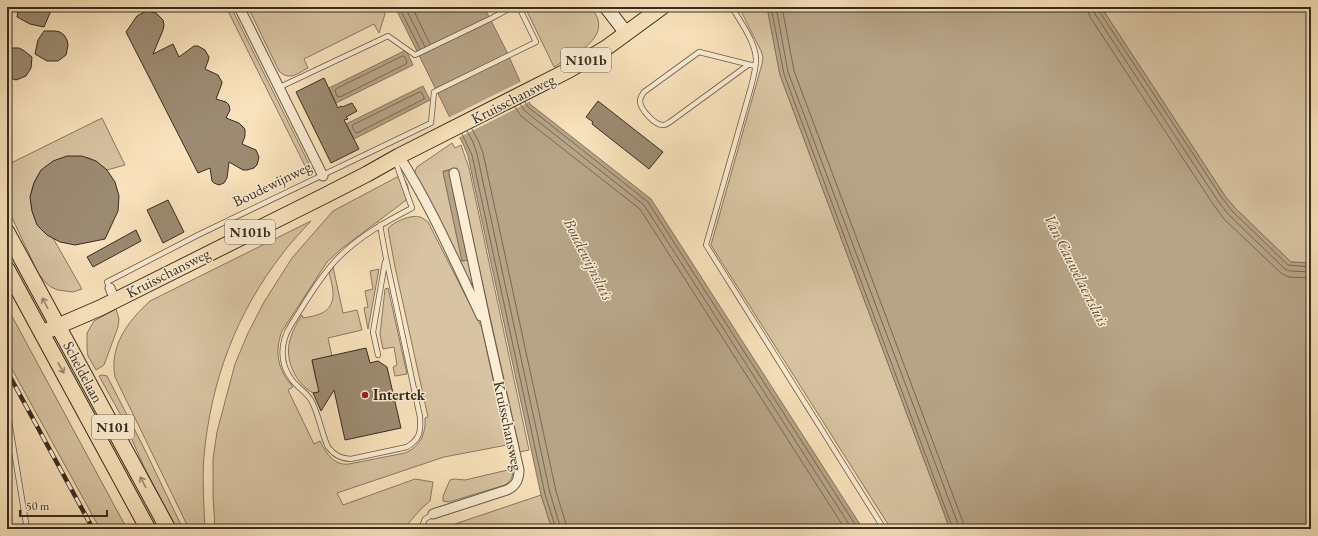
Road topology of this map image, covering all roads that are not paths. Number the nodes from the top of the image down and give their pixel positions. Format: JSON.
{"nodes":[{"id":1,"x":239,"y":7,"type":"edge"},
{"id":2,"x":512,"y":7,"type":"edge"},
{"id":3,"x":519,"y":7,"type":"edge"},
{"id":4,"x":606,"y":7,"type":"edge"},
{"id":5,"x":662,"y":7,"type":"edge"},
{"id":6,"x":732,"y":7,"type":"edge"},
{"id":7,"x":626,"y":34,"type":"junction"},
{"id":8,"x":748,"y":65,"type":"junction"},
{"id":9,"x":755,"y":66,"type":"junction"},
{"id":10,"x":280,"y":87,"type":"junction"},
{"id":11,"x":396,"y":157,"type":"junction"},
{"id":12,"x":454,"y":174,"type":"dead end"},
{"id":13,"x":323,"y":176,"type":"junction"},
{"id":14,"x":380,"y":225,"type":"junction"},
{"id":15,"x":7,"y":232,"type":"edge"},
{"id":16,"x":21,"y":258,"type":"junction"},
{"id":17,"x":386,"y":258,"type":"junction"},
{"id":18,"x":7,"y":265,"type":"edge"},
{"id":19,"x":7,"y":269,"type":"edge"},
{"id":20,"x":112,"y":294,"type":"junction"},
{"id":21,"x":58,"y":326,"type":"junction"},
{"id":22,"x":487,"y":328,"type":"junction"},
{"id":23,"x":42,"y":333,"type":"junction"},
{"id":24,"x":378,"y":355,"type":"dead end"},
{"id":25,"x":7,"y":409,"type":"edge"},
{"id":26,"x":433,"y":514,"type":"joint"},
{"id":27,"x":27,"y":529,"type":"edge"},
{"id":28,"x":148,"y":529,"type":"edge"},
{"id":29,"x":168,"y":529,"type":"edge"},
{"id":30,"x":421,"y":529,"type":"edge"},
{"id":31,"x":884,"y":529,"type":"edge"}],
"edges":[{"from":1,"to":10,"type":"street","name":"Boudewijnweg"},
{"from":2,"to":10,"type":"lane"},
{"from":3,"to":13,"type":"lane"},
{"from":4,"to":7,"type":"street"},
{"from":5,"to":7,"type":"main road","name":"Kruisschansweg","number":"N101b"},
{"from":6,"to":9,"type":"lane"},
{"from":7,"to":11,"type":"main road","name":"Kruisschansweg","number":"N101b"},
{"from":8,"to":8,"type":"lane"},
{"from":8,"to":9,"type":"lane"},
{"from":9,"to":31,"type":"lane"},
{"from":10,"to":13,"type":"street","name":"Boudewijnweg"},
{"from":11,"to":14,"type":"lane"},
{"from":11,"to":20,"type":"main road","name":"Kruisschansweg","number":"N101b"},
{"from":11,"to":22,"type":"street","name":"Kruisschansweg"},
{"from":12,"to":22,"type":"street","name":"Kruisschansweg"},
{"from":13,"to":20,"type":"lane","name":"Boudewijnweg"},
{"from":14,"to":17,"type":"lane"},
{"from":14,"to":17,"type":"lane"},
{"from":15,"to":16,"type":"main road","name":"Scheldelaan","number":"N101"},
{"from":16,"to":18,"type":"street"},
{"from":21,"to":16,"type":"main road","name":"Scheldelaan","number":"N101","one_way":true},
{"from":17,"to":24,"type":"lane"},
{"from":19,"to":23,"type":"main road","name":"Scheldelaan","number":"N101"},
{"from":20,"to":21,"type":"main road","name":"Kruisschansweg","number":"N101b"},
{"from":21,"to":23,"type":"main road","name":"Kruisschansweg","number":"N101b"},
{"from":29,"to":21,"type":"main road","name":"Scheldelaan","number":"N101","one_way":true},
{"from":22,"to":26,"type":"street","name":"Kruisschansweg"},
{"from":23,"to":28,"type":"main road","name":"Scheldelaan","number":"N101","one_way":true},
{"from":25,"to":27,"type":"lane"},
{"from":26,"to":30,"type":"lane"}]}
